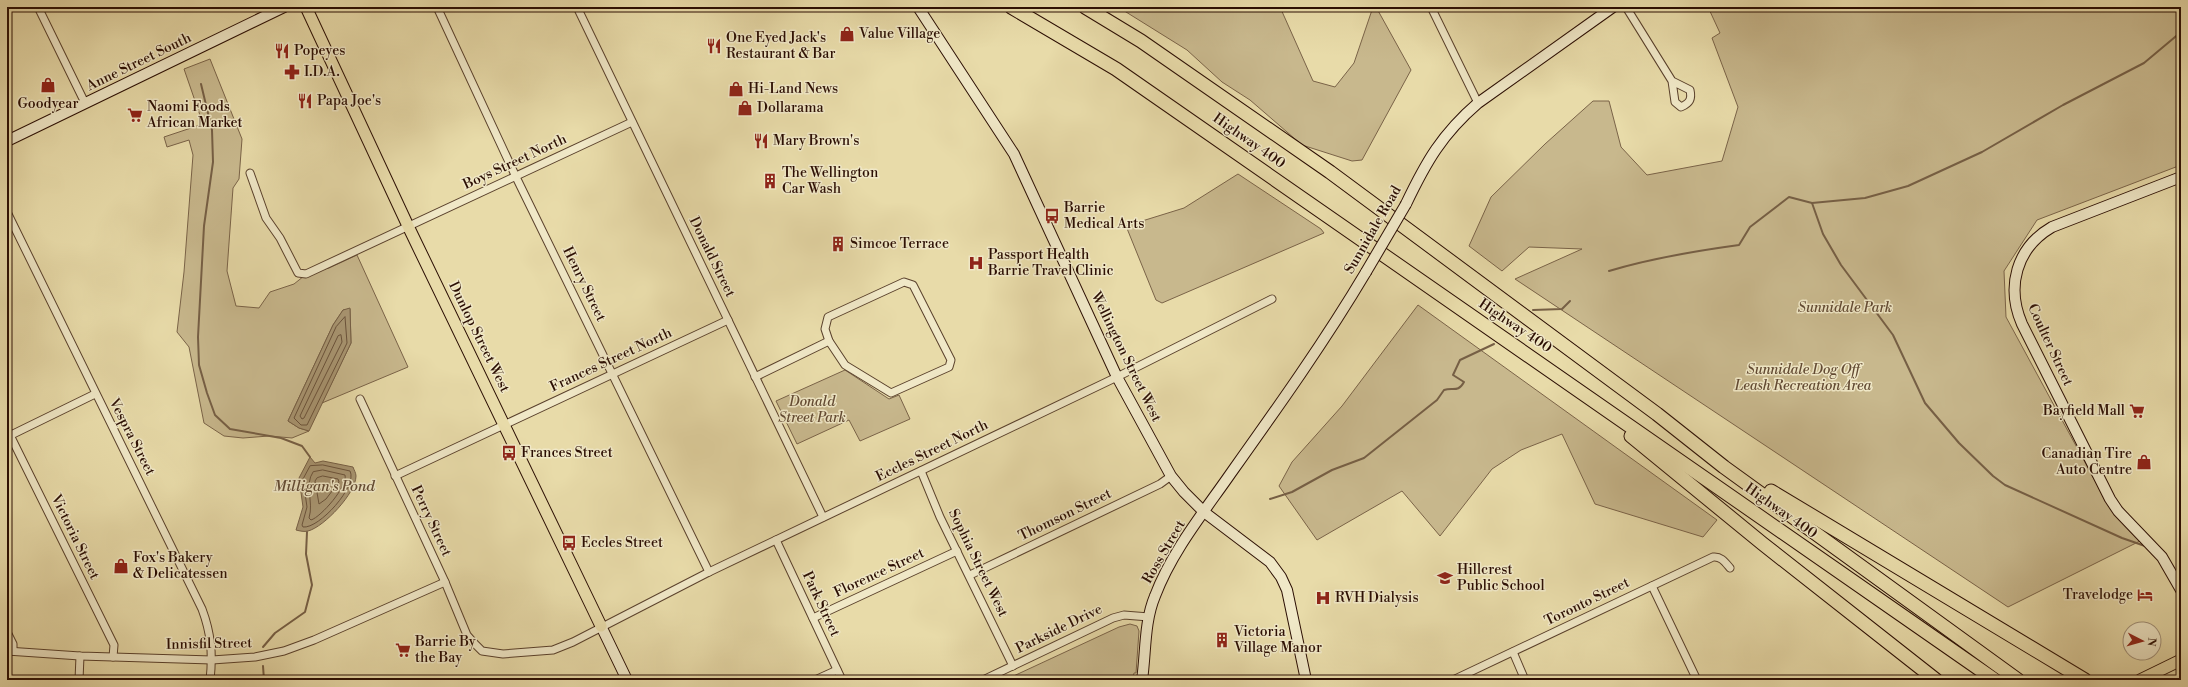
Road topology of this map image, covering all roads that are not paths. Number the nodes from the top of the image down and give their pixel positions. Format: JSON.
{"nodes":[{"id":1,"x":38,"y":7,"type":"edge"},
{"id":2,"x":284,"y":7,"type":"edge"},
{"id":3,"x":306,"y":7,"type":"edge"},
{"id":4,"x":437,"y":7,"type":"edge"},
{"id":5,"x":577,"y":7,"type":"edge"},
{"id":6,"x":918,"y":7,"type":"edge"},
{"id":7,"x":1011,"y":7,"type":"edge"},
{"id":8,"x":1085,"y":7,"type":"edge"},
{"id":9,"x":1431,"y":7,"type":"edge"},
{"id":10,"x":1613,"y":7,"type":"edge"},
{"id":11,"x":1626,"y":7,"type":"edge"},
{"id":12,"x":1672,"y":81,"type":"dead end"},
{"id":13,"x":1478,"y":103,"type":"junction"},
{"id":14,"x":85,"y":104,"type":"junction"},
{"id":15,"x":632,"y":122,"type":"junction"},
{"id":16,"x":7,"y":141,"type":"edge"},
{"id":17,"x":250,"y":173,"type":"dead end"},
{"id":18,"x":2181,"y":176,"type":"edge"},
{"id":19,"x":516,"y":177,"type":"junction"},
{"id":20,"x":7,"y":212,"type":"edge"},
{"id":21,"x":408,"y":226,"type":"junction"},
{"id":22,"x":1272,"y":300,"type":"dead end"},
{"id":23,"x":728,"y":320,"type":"junction"},
{"id":24,"x":829,"y":341,"type":"junction"},
{"id":25,"x":1550,"y":370,"type":"junction"},
{"id":26,"x":613,"y":374,"type":"junction"},
{"id":27,"x":755,"y":377,"type":"junction"},
{"id":28,"x":1117,"y":377,"type":"junction"},
{"id":29,"x":95,"y":394,"type":"junction"},
{"id":30,"x":360,"y":399,"type":"dead end"},
{"id":31,"x":506,"y":424,"type":"junction"},
{"id":32,"x":7,"y":429,"type":"edge"},
{"id":33,"x":9,"y":437,"type":"edge"},
{"id":34,"x":1724,"y":467,"type":"junction"},
{"id":35,"x":921,"y":471,"type":"junction"},
{"id":36,"x":395,"y":476,"type":"junction"},
{"id":37,"x":1171,"y":476,"type":"junction"},
{"id":38,"x":1204,"y":512,"type":"junction"},
{"id":39,"x":823,"y":517,"type":"junction"},
{"id":40,"x":776,"y":540,"type":"junction"},
{"id":41,"x":957,"y":552,"type":"junction"},
{"id":42,"x":1730,"y":568,"type":"dead end"},
{"id":43,"x":709,"y":572,"type":"junction"},
{"id":44,"x":970,"y":575,"type":"junction"},
{"id":45,"x":445,"y":582,"type":"junction"},
{"id":46,"x":1652,"y":586,"type":"junction"},
{"id":47,"x":2181,"y":590,"type":"edge"},
{"id":48,"x":1149,"y":617,"type":"junction"},
{"id":49,"x":813,"y":618,"type":"junction"},
{"id":50,"x":602,"y":626,"type":"junction"},
{"id":51,"x":7,"y":632,"type":"edge"},
{"id":52,"x":10,"y":651,"type":"edge"},
{"id":53,"x":482,"y":651,"type":"joint"},
{"id":54,"x":1512,"y":652,"type":"junction"},
{"id":55,"x":80,"y":656,"type":"junction"},
{"id":56,"x":113,"y":657,"type":"junction"},
{"id":57,"x":212,"y":660,"type":"junction"},
{"id":58,"x":2181,"y":660,"type":"edge"},
{"id":59,"x":1013,"y":666,"type":"junction"},
{"id":60,"x":837,"y":670,"type":"junction"},
{"id":61,"x":79,"y":680,"type":"edge"},
{"id":62,"x":210,"y":680,"type":"edge"},
{"id":63,"x":627,"y":680,"type":"edge"},
{"id":64,"x":815,"y":680,"type":"edge"},
{"id":65,"x":842,"y":680,"type":"edge"},
{"id":66,"x":983,"y":680,"type":"edge"},
{"id":67,"x":1142,"y":680,"type":"edge"},
{"id":68,"x":1306,"y":680,"type":"edge"},
{"id":69,"x":1453,"y":680,"type":"edge"},
{"id":70,"x":1525,"y":680,"type":"edge"},
{"id":71,"x":1697,"y":680,"type":"edge"},
{"id":72,"x":1936,"y":680,"type":"edge"},
{"id":73,"x":1995,"y":680,"type":"edge"},
{"id":74,"x":2018,"y":680,"type":"edge"},
{"id":75,"x":2085,"y":680,"type":"edge"},
{"id":76,"x":2140,"y":680,"type":"edge"}],
"edges":[{"from":1,"to":14,"type":"street"},
{"from":2,"to":14,"type":"street","name":"Anne Street South"},
{"from":3,"to":21,"type":"main road","name":"Dunlop Street West"},
{"from":4,"to":19,"type":"street","name":"Henry Street"},
{"from":5,"to":15,"type":"street","name":"Donald Street"},
{"from":6,"to":28,"type":"street","name":"Wellington Street West"},
{"from":7,"to":25,"type":"highway","name":"Highway 400"},
{"from":8,"to":34,"type":"highway","name":"Highway 400"},
{"from":9,"to":13,"type":"street"},
{"from":10,"to":13,"type":"street","name":"Sunnidale Road"},
{"from":11,"to":12,"type":"street"},
{"from":13,"to":38,"type":"street","name":"Sunnidale Road","bridge":true},
{"from":14,"to":16,"type":"street","name":"Anne Street South"},
{"from":15,"to":19,"type":"street","name":"Boys Street North"},
{"from":15,"to":23,"type":"street","name":"Donald Street"},
{"from":17,"to":21,"type":"street","name":"Boys Street North"},
{"from":18,"to":47,"type":"street","name":"Coulter Street"},
{"from":19,"to":21,"type":"street","name":"Boys Street North"},
{"from":19,"to":26,"type":"street","name":"Henry Street"},
{"from":20,"to":29,"type":"street","name":"Vespra Street"},
{"from":21,"to":31,"type":"main road","name":"Dunlop Street West"},
{"from":22,"to":28,"type":"street","name":"Eccles Street North"},
{"from":23,"to":26,"type":"street","name":"Frances Street North"},
{"from":23,"to":27,"type":"street","name":"Donald Street"},
{"from":24,"to":24,"type":"street"},
{"from":24,"to":27,"type":"street"},
{"from":25,"to":72,"type":"highway"},
{"from":25,"to":73,"type":"highway","name":"Highway 400"},
{"from":26,"to":31,"type":"street","name":"Frances Street North"},
{"from":26,"to":43,"type":"street","name":"Henry Street"},
{"from":27,"to":39,"type":"street","name":"Donald Street"},
{"from":28,"to":35,"type":"street","name":"Eccles Street North"},
{"from":28,"to":37,"type":"street","name":"Wellington Street West"},
{"from":29,"to":33,"type":"street"},
{"from":29,"to":57,"type":"street","name":"Vespra Street"},
{"from":30,"to":36,"type":"street","name":"Perry Street"},
{"from":31,"to":36,"type":"street","name":"Frances Street North"},
{"from":31,"to":50,"type":"main road","name":"Dunlop Street West"},
{"from":32,"to":33,"type":"street","name":"Victoria Street"},
{"from":33,"to":56,"type":"street","name":"Victoria Street"},
{"from":34,"to":74,"type":"highway","name":"Highway 400"},
{"from":34,"to":75,"type":"highway"},
{"from":35,"to":39,"type":"street","name":"Eccles Street North"},
{"from":35,"to":41,"type":"street","name":"Sophia Street West"},
{"from":36,"to":45,"type":"street","name":"Perry Street"},
{"from":37,"to":38,"type":"street","name":"Wellington Street West"},
{"from":37,"to":44,"type":"street","name":"Thomson Street"},
{"from":38,"to":48,"type":"street","name":"Ross Street"},
{"from":38,"to":68,"type":"street","name":"Wellington Street West"},
{"from":39,"to":40,"type":"street","name":"Eccles Street North"},
{"from":40,"to":43,"type":"street","name":"Eccles Street North"},
{"from":40,"to":49,"type":"street","name":"Park Street"},
{"from":41,"to":44,"type":"street","name":"Sophia Street West"},
{"from":41,"to":49,"type":"street","name":"Florence Street"},
{"from":42,"to":46,"type":"street","name":"Toronto Street"},
{"from":43,"to":50,"type":"street","name":"Eccles Street North"},
{"from":44,"to":59,"type":"street","name":"Sophia Street West"},
{"from":45,"to":53,"type":"street","name":"Perry Street"},
{"from":45,"to":57,"type":"street","name":"Innisfil Street"},
{"from":46,"to":54,"type":"street","name":"Toronto Street"},
{"from":46,"to":71,"type":"street"},
{"from":48,"to":59,"type":"street","name":"Parkside Drive"},
{"from":48,"to":67,"type":"street","name":"Ross Street"},
{"from":49,"to":60,"type":"street","name":"Park Street"},
{"from":50,"to":53,"type":"street","name":"Eccles Street North"},
{"from":50,"to":63,"type":"street","name":"Dunlop Street West"},
{"from":51,"to":52,"type":"street"},
{"from":52,"to":55,"type":"street","name":"Innisfil Street"},
{"from":54,"to":69,"type":"street","name":"Toronto Street"},
{"from":54,"to":70,"type":"street"},
{"from":55,"to":56,"type":"street","name":"Innisfil Street"},
{"from":55,"to":61,"type":"street"},
{"from":56,"to":57,"type":"street","name":"Innisfil Street"},
{"from":57,"to":62,"type":"street","name":"Vespra Street"},
{"from":58,"to":76,"type":"main road"},
{"from":59,"to":66,"type":"street","name":"Parkside Drive"},
{"from":60,"to":64,"type":"street"},
{"from":60,"to":65,"type":"street","name":"Park Street"}]}
